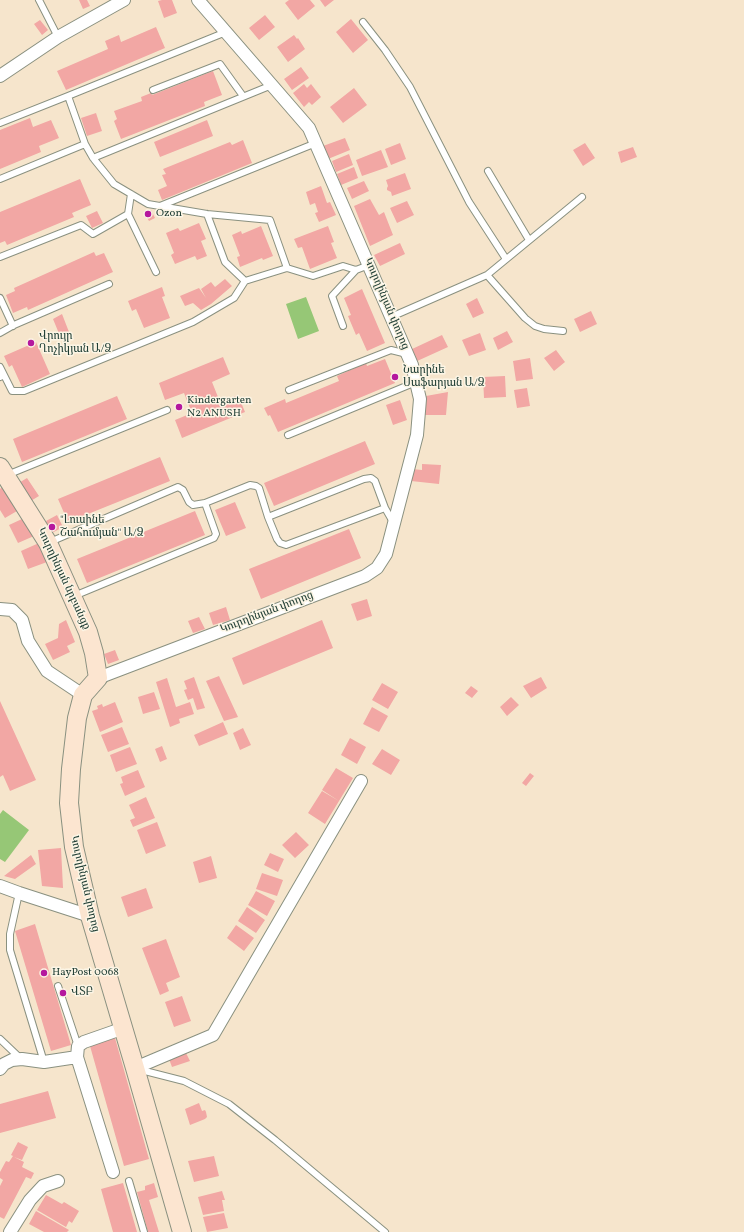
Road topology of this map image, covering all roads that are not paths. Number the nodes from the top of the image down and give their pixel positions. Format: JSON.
{"nodes":[{"id":1,"x":39,"y":0,"type":"edge"},
{"id":2,"x":124,"y":0,"type":"edge"},
{"id":3,"x":198,"y":0,"type":"edge"},
{"id":4,"x":363,"y":22,"type":"dead end"},
{"id":5,"x":226,"y":32,"type":"junction"},
{"id":6,"x":58,"y":37,"type":"junction"},
{"id":7,"x":0,"y":76,"type":"edge"},
{"id":8,"x":272,"y":85,"type":"junction"},
{"id":9,"x":153,"y":90,"type":"dead end"},
{"id":10,"x":68,"y":96,"type":"junction"},
{"id":11,"x":244,"y":96,"type":"junction"},
{"id":12,"x":0,"y":123,"type":"edge"},
{"id":13,"x":316,"y":143,"type":"junction"},
{"id":14,"x":85,"y":144,"type":"junction"},
{"id":15,"x":93,"y":158,"type":"junction"},
{"id":16,"x":488,"y":171,"type":"dead end"},
{"id":17,"x":0,"y":180,"type":"edge"},
{"id":18,"x":131,"y":194,"type":"junction"},
{"id":19,"x":582,"y":197,"type":"dead end"},
{"id":20,"x":159,"y":206,"type":"junction"},
{"id":21,"x":128,"y":214,"type":"junction"},
{"id":22,"x":207,"y":214,"type":"junction"},
{"id":23,"x":528,"y":240,"type":"junction"},
{"id":24,"x":0,"y":257,"type":"edge"},
{"id":25,"x":506,"y":259,"type":"junction"},
{"id":26,"x":369,"y":266,"type":"junction"},
{"id":27,"x":287,"y":268,"type":"junction"},
{"id":28,"x":356,"y":270,"type":"junction"},
{"id":29,"x":156,"y":272,"type":"dead end"},
{"id":30,"x":487,"y":275,"type":"junction"},
{"id":31,"x":245,"y":281,"type":"junction"},
{"id":32,"x":109,"y":284,"type":"dead end"},
{"id":33,"x":0,"y":298,"type":"edge"},
{"id":34,"x":391,"y":317,"type":"junction"},
{"id":35,"x":13,"y":326,"type":"junction"},
{"id":36,"x":343,"y":326,"type":"dead end"},
{"id":37,"x":563,"y":331,"type":"dead end"},
{"id":38,"x":0,"y":333,"type":"edge"},
{"id":39,"x":407,"y":354,"type":"junction"},
{"id":40,"x":0,"y":367,"type":"edge"},
{"id":41,"x":2,"y":376,"type":"edge"},
{"id":42,"x":416,"y":382,"type":"junction"},
{"id":43,"x":290,"y":390,"type":"dead end"},
{"id":44,"x":167,"y":410,"type":"dead end"},
{"id":45,"x":288,"y":435,"type":"dead end"},
{"id":46,"x":3,"y":471,"type":"edge"},
{"id":47,"x":205,"y":502,"type":"junction"},
{"id":48,"x":385,"y":508,"type":"junction"},
{"id":49,"x":268,"y":517,"type":"junction"},
{"id":50,"x":395,"y":525,"type":"junction"},
{"id":51,"x":48,"y":542,"type":"junction"},
{"id":52,"x":73,"y":596,"type":"junction"},
{"id":53,"x":0,"y":609,"type":"edge"},
{"id":54,"x":98,"y":678,"type":"junction"},
{"id":55,"x":83,"y":695,"type":"junction"},
{"id":56,"x":361,"y":781,"type":"dead end"},
{"id":57,"x":0,"y":886,"type":"edge"},
{"id":58,"x":19,"y":893,"type":"junction"},
{"id":59,"x":90,"y":916,"type":"junction"},
{"id":60,"x":58,"y":986,"type":"dead end"},
{"id":61,"x":124,"y":1028,"type":"junction"},
{"id":62,"x":0,"y":1040,"type":"edge"},
{"id":63,"x":78,"y":1052,"type":"junction"},
{"id":64,"x":22,"y":1059,"type":"junction"},
{"id":65,"x":44,"y":1062,"type":"junction"},
{"id":66,"x":135,"y":1068,"type":"junction"},
{"id":67,"x":0,"y":1069,"type":"edge"},
{"id":68,"x":112,"y":1172,"type":"dead end"},
{"id":69,"x":58,"y":1181,"type":"dead end"},
{"id":70,"x":129,"y":1181,"type":"dead end"},
{"id":71,"x":10,"y":1232,"type":"edge"},
{"id":72,"x":144,"y":1232,"type":"edge"},
{"id":73,"x":182,"y":1232,"type":"edge"},
{"id":74,"x":385,"y":1232,"type":"edge"}],
"edges":[{"from":1,"to":6,"type":"lane"},
{"from":2,"to":6,"type":"street"},
{"from":3,"to":5,"type":"street","name":"Կուրղինյան փողոց"},
{"from":4,"to":25,"type":"lane"},
{"from":5,"to":8,"type":"street","name":"Կուրղինյան փողոց"},
{"from":5,"to":10,"type":"lane"},
{"from":6,"to":7,"type":"street"},
{"from":8,"to":11,"type":"lane"},
{"from":8,"to":13,"type":"street","name":"Կուրղինյան փողոց"},
{"from":9,"to":11,"type":"lane"},
{"from":10,"to":12,"type":"lane"},
{"from":10,"to":14,"type":"lane"},
{"from":11,"to":15,"type":"lane"},
{"from":13,"to":20,"type":"lane"},
{"from":13,"to":26,"type":"street","name":"Կուրղինյան փողոց"},
{"from":14,"to":15,"type":"lane"},
{"from":14,"to":17,"type":"lane"},
{"from":15,"to":18,"type":"lane"},
{"from":16,"to":23,"type":"lane"},
{"from":18,"to":20,"type":"lane"},
{"from":18,"to":21,"type":"lane"},
{"from":19,"to":23,"type":"lane"},
{"from":20,"to":22,"type":"lane"},
{"from":21,"to":24,"type":"lane"},
{"from":21,"to":29,"type":"lane"},
{"from":22,"to":27,"type":"lane"},
{"from":22,"to":31,"type":"lane"},
{"from":23,"to":25,"type":"lane"},
{"from":25,"to":30,"type":"lane"},
{"from":26,"to":28,"type":"lane"},
{"from":26,"to":34,"type":"street","name":"Կուրղինյան փողոց"},
{"from":27,"to":28,"type":"lane"},
{"from":27,"to":31,"type":"lane"},
{"from":28,"to":36,"type":"lane"},
{"from":30,"to":34,"type":"lane"},
{"from":30,"to":37,"type":"lane"},
{"from":31,"to":41,"type":"lane"},
{"from":32,"to":35,"type":"lane"},
{"from":33,"to":35,"type":"lane"},
{"from":34,"to":39,"type":"street","name":"Կուրղինյան փողոց"},
{"from":35,"to":38,"type":"lane"},
{"from":39,"to":42,"type":"street","name":"Կուրղինյան փողոց"},
{"from":39,"to":43,"type":"lane"},
{"from":40,"to":41,"type":"lane"},
{"from":42,"to":45,"type":"lane"},
{"from":42,"to":50,"type":"street","name":"Կուրղինյան փողոց"},
{"from":44,"to":46,"type":"lane"},
{"from":46,"to":51,"type":"street","name":"Կուրղինյան նրբանցք"},
{"from":47,"to":49,"type":"lane"},
{"from":47,"to":51,"type":"lane"},
{"from":47,"to":52,"type":"lane"},
{"from":48,"to":49,"type":"lane"},
{"from":48,"to":49,"type":"lane"},
{"from":48,"to":50,"type":"lane"},
{"from":50,"to":54,"type":"street","name":"Կուրղինյան փողոց"},
{"from":51,"to":52,"type":"street","name":"Կուրղինյան նրբանցք"},
{"from":52,"to":54,"type":"street","name":"Կուրղինյան նրբանցք"},
{"from":53,"to":55,"type":"street"},
{"from":54,"to":55,"type":"street","name":"Կուրղինյան փողոց"},
{"from":55,"to":59,"type":"street","name":"Կուրղինյան փողոց"},
{"from":56,"to":66,"type":"street"},
{"from":57,"to":58,"type":"street"},
{"from":58,"to":59,"type":"street"},
{"from":58,"to":65,"type":"lane"},
{"from":59,"to":61,"type":"street","name":"Կուրղինյան փողոց"},
{"from":60,"to":63,"type":"lane"},
{"from":61,"to":63,"type":"street"},
{"from":61,"to":66,"type":"street","name":"Կուրղինյան փողոց"},
{"from":62,"to":64,"type":"lane"},
{"from":63,"to":65,"type":"street"},
{"from":63,"to":68,"type":"street"},
{"from":64,"to":65,"type":"street"},
{"from":64,"to":67,"type":"street"},
{"from":66,"to":73,"type":"street","name":"Կուրղինյան փողոց"},
{"from":66,"to":74,"type":"lane"},
{"from":69,"to":71,"type":"street"},
{"from":70,"to":72,"type":"lane"}]}
